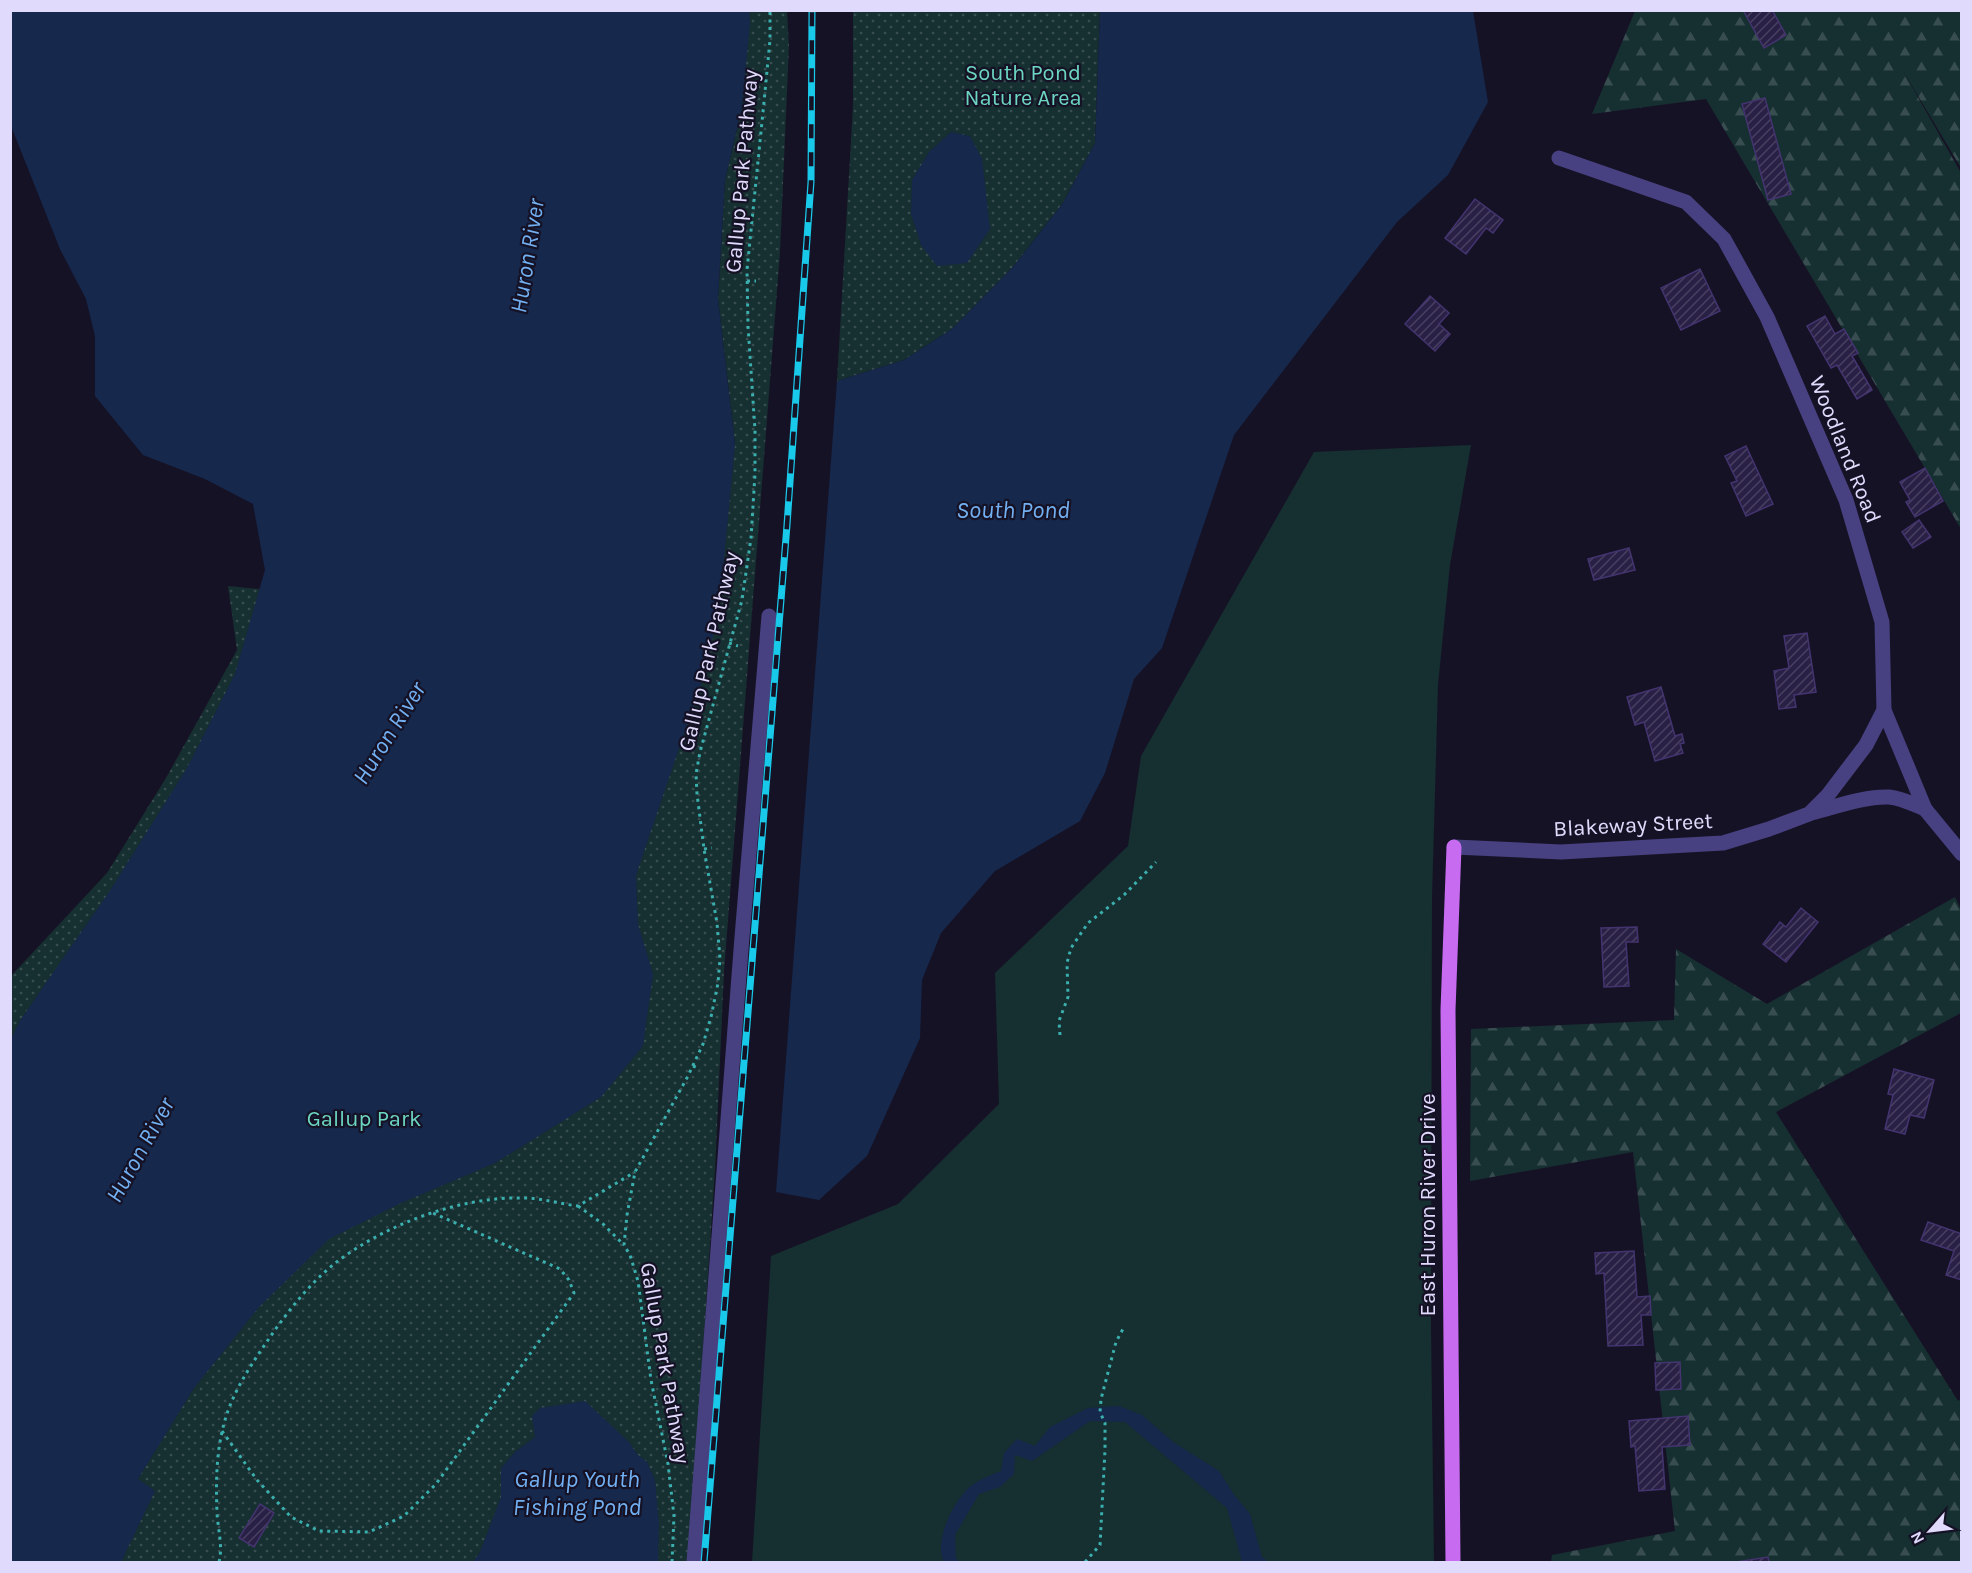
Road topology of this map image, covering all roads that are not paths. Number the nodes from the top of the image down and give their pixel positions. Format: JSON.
{"nodes":[{"id":1,"x":1559,"y":158,"type":"dead end"},
{"id":2,"x":769,"y":616,"type":"dead end"},
{"id":3,"x":1884,"y":710,"type":"junction"},
{"id":4,"x":1925,"y":809,"type":"junction"},
{"id":5,"x":1809,"y":814,"type":"junction"},
{"id":6,"x":1454,"y":847,"type":"joint"},
{"id":7,"x":1962,"y":854,"type":"edge"},
{"id":8,"x":694,"y":1563,"type":"edge"},
{"id":9,"x":1453,"y":1563,"type":"edge"}],
"edges":[{"from":1,"to":3,"type":"street","name":"Woodland Road"},
{"from":2,"to":8,"type":"street"},
{"from":3,"to":4,"type":"street","name":"Woodland Road"},
{"from":3,"to":5,"type":"street","name":"Blakeway Street"},
{"from":4,"to":5,"type":"street","name":"Blakeway Street"},
{"from":4,"to":7,"type":"street","name":"Woodland Road"},
{"from":5,"to":6,"type":"street","name":"Blakeway Street"},
{"from":6,"to":9,"type":"main road","name":"East Huron River Drive"}]}
